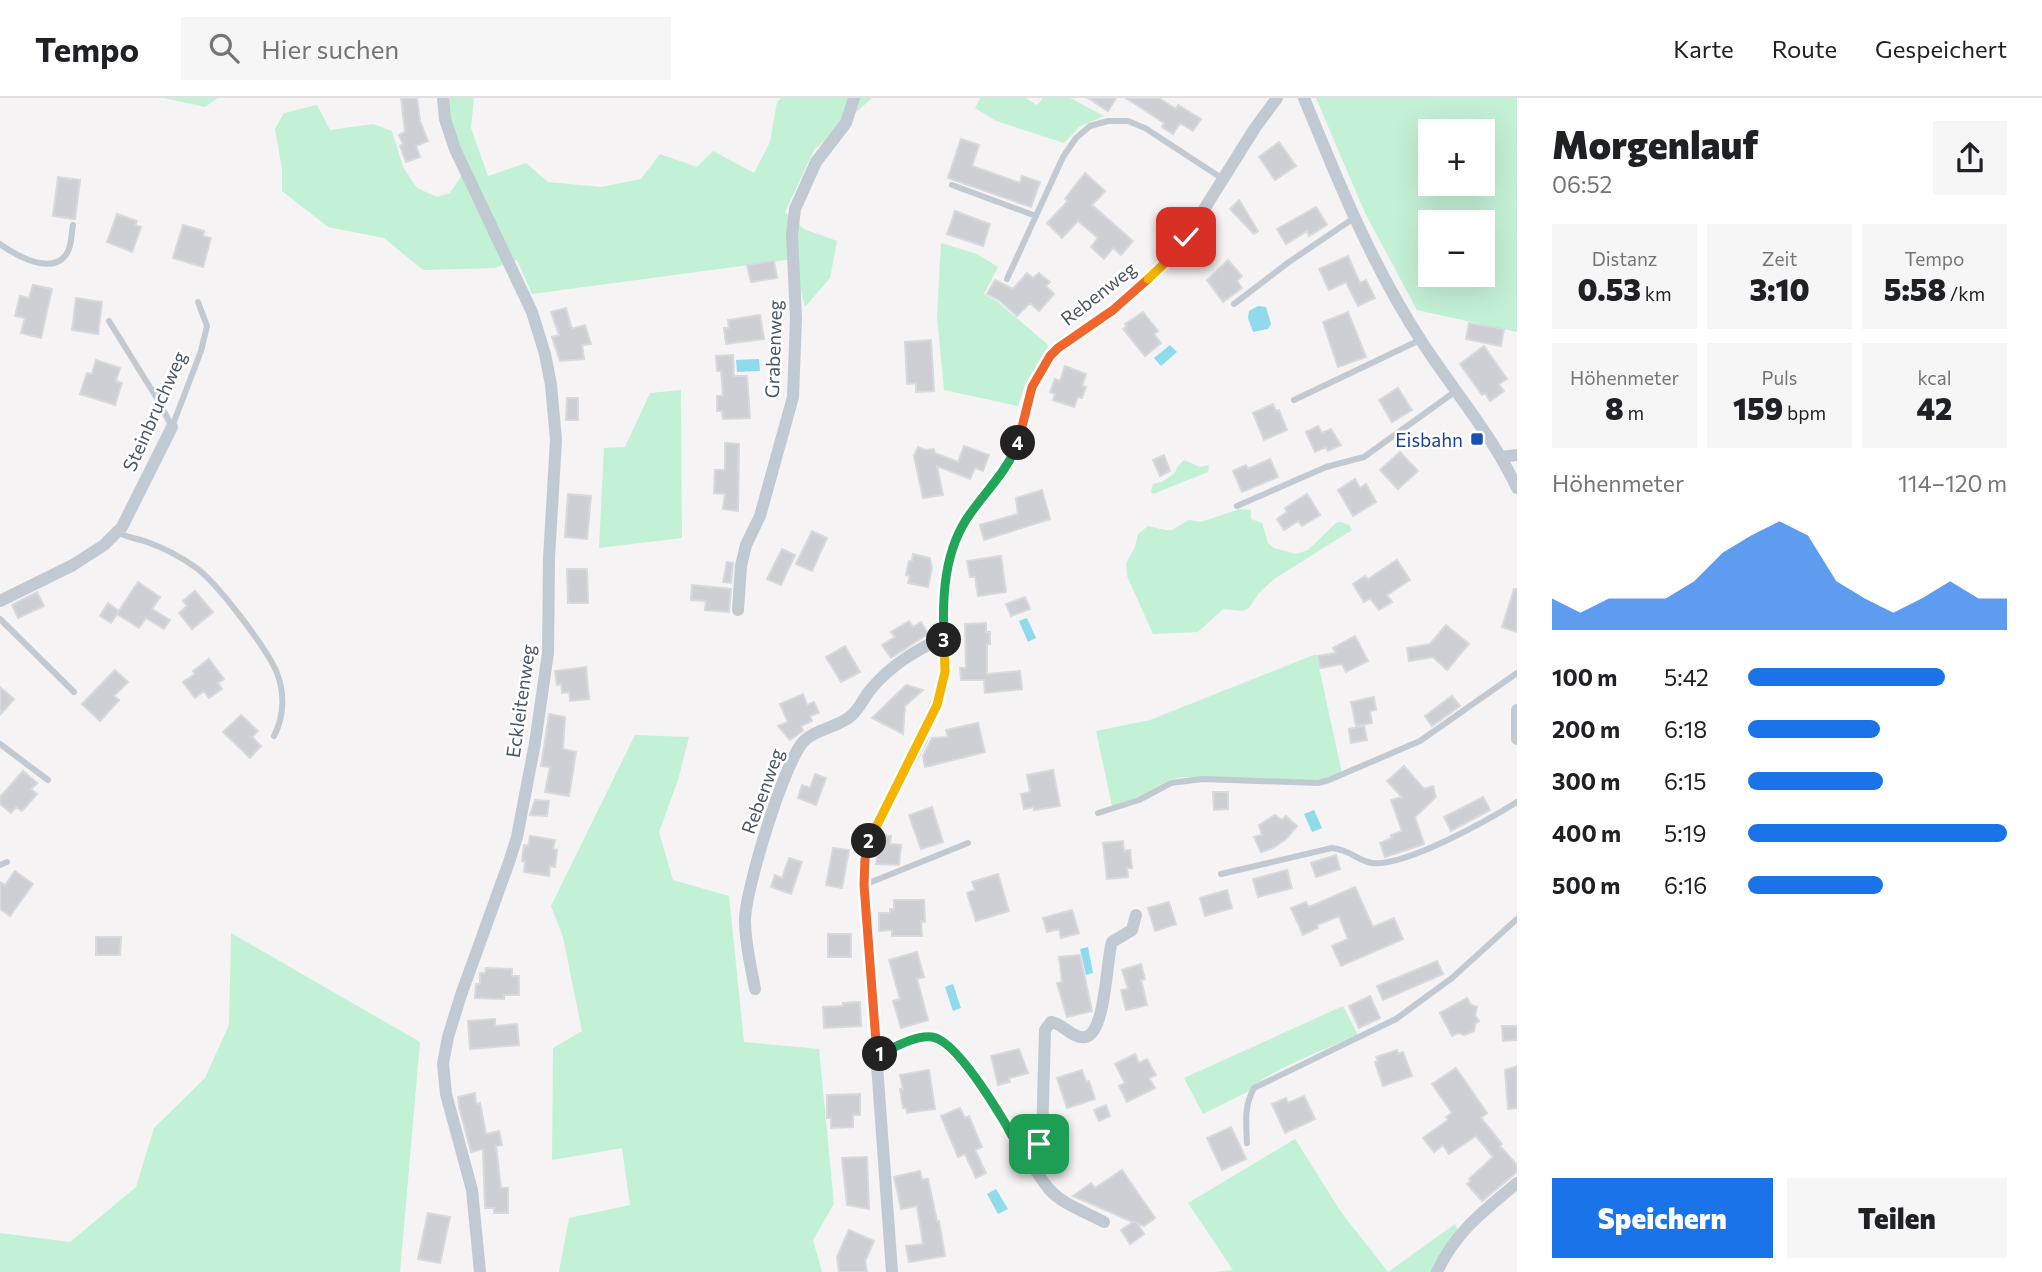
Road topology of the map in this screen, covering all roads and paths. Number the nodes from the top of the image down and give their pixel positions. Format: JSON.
{"nodes":[{"id":1,"x":443,"y":98,"type":"edge"},
{"id":2,"x":854,"y":98,"type":"edge"},
{"id":3,"x":1277,"y":98,"type":"edge"},
{"id":4,"x":1304,"y":98,"type":"edge"},
{"id":5,"x":1223,"y":178,"type":"junction"},
{"id":6,"x":952,"y":185,"type":"dead end"},
{"id":7,"x":1036,"y":216,"type":"junction"},
{"id":8,"x":1354,"y":218,"type":"junction"},
{"id":9,"x":73,"y":225,"type":"dead end"},
{"id":10,"x":0,"y":244,"type":"edge"},
{"id":11,"x":1007,"y":279,"type":"dead end"},
{"id":12,"x":198,"y":302,"type":"dead end"},
{"id":13,"x":1234,"y":304,"type":"dead end"},
{"id":14,"x":109,"y":321,"type":"dead end"},
{"id":15,"x":1420,"y":340,"type":"junction"},
{"id":16,"x":1457,"y":391,"type":"junction"},
{"id":17,"x":1294,"y":400,"type":"dead end"},
{"id":18,"x":172,"y":427,"type":"junction"},
{"id":19,"x":1517,"y":454,"type":"edge"},
{"id":20,"x":1503,"y":457,"type":"junction"},
{"id":21,"x":1517,"y":488,"type":"edge"},
{"id":22,"x":1237,"y":506,"type":"dead end"},
{"id":23,"x":117,"y":532,"type":"junction"},
{"id":24,"x":0,"y":601,"type":"edge"},
{"id":25,"x":738,"y":610,"type":"dead end"},
{"id":26,"x":0,"y":619,"type":"edge"},
{"id":27,"x":944,"y":636,"type":"junction"},
{"id":28,"x":1517,"y":673,"type":"edge"},
{"id":29,"x":74,"y":692,"type":"dead end"},
{"id":30,"x":1517,"y":710,"type":"edge"},
{"id":31,"x":274,"y":736,"type":"dead end"},
{"id":32,"x":1517,"y":739,"type":"edge"},
{"id":33,"x":0,"y":744,"type":"edge"},
{"id":34,"x":48,"y":780,"type":"dead end"},
{"id":35,"x":1517,"y":802,"type":"edge"},
{"id":36,"x":1098,"y":813,"type":"dead end"},
{"id":37,"x":968,"y":843,"type":"dead end"},
{"id":38,"x":1221,"y":874,"type":"dead end"},
{"id":39,"x":864,"y":885,"type":"junction"},
{"id":40,"x":1136,"y":915,"type":"dead end"},
{"id":41,"x":1517,"y":919,"type":"edge"},
{"id":42,"x":755,"y":989,"type":"dead end"},
{"id":43,"x":877,"y":1055,"type":"junction"},
{"id":44,"x":1247,"y":1143,"type":"dead end"},
{"id":45,"x":1022,"y":1147,"type":"junction"},
{"id":46,"x":1517,"y":1182,"type":"edge"},
{"id":47,"x":1104,"y":1222,"type":"dead end"},
{"id":48,"x":480,"y":1272,"type":"edge"},
{"id":49,"x":892,"y":1272,"type":"edge"},
{"id":50,"x":1437,"y":1272,"type":"edge"}],
"edges":[{"from":1,"to":48,"type":"street","name":"Eckleitenweg"},
{"from":2,"to":25,"type":"street","name":"Grabenweg"},
{"from":3,"to":5,"type":"street","name":"Rebenweg"},
{"from":4,"to":8,"type":"street"},
{"from":5,"to":7,"type":"lane"},
{"from":5,"to":27,"type":"street","name":"Rebenweg"},
{"from":6,"to":7,"type":"lane"},
{"from":7,"to":11,"type":"lane"},
{"from":8,"to":13,"type":"lane"},
{"from":8,"to":15,"type":"street"},
{"from":9,"to":10,"type":"lane"},
{"from":12,"to":18,"type":"lane","name":"Steinbruchweg"},
{"from":14,"to":18,"type":"lane"},
{"from":15,"to":16,"type":"street"},
{"from":15,"to":17,"type":"lane"},
{"from":16,"to":20,"type":"street"},
{"from":16,"to":22,"type":"lane"},
{"from":18,"to":23,"type":"street","name":"Steinbruchweg"},
{"from":19,"to":20,"type":"street"},
{"from":20,"to":21,"type":"street"},
{"from":23,"to":24,"type":"street","name":"Steinbruchweg"},
{"from":23,"to":31,"type":"lane"},
{"from":26,"to":29,"type":"lane"},
{"from":27,"to":39,"type":"street","name":"Rebenweg"},
{"from":27,"to":42,"type":"street","name":"Rebenweg"},
{"from":28,"to":36,"type":"lane"},
{"from":30,"to":32,"type":"street"},
{"from":33,"to":34,"type":"lane"},
{"from":35,"to":38,"type":"lane"},
{"from":37,"to":39,"type":"lane"},
{"from":39,"to":43,"type":"street","name":"Rebenweg"},
{"from":40,"to":45,"type":"street"},
{"from":41,"to":44,"type":"lane"},
{"from":43,"to":45,"type":"street"},
{"from":43,"to":49,"type":"street","name":"Rebenweg"},
{"from":45,"to":47,"type":"street"},
{"from":46,"to":50,"type":"street"}]}
